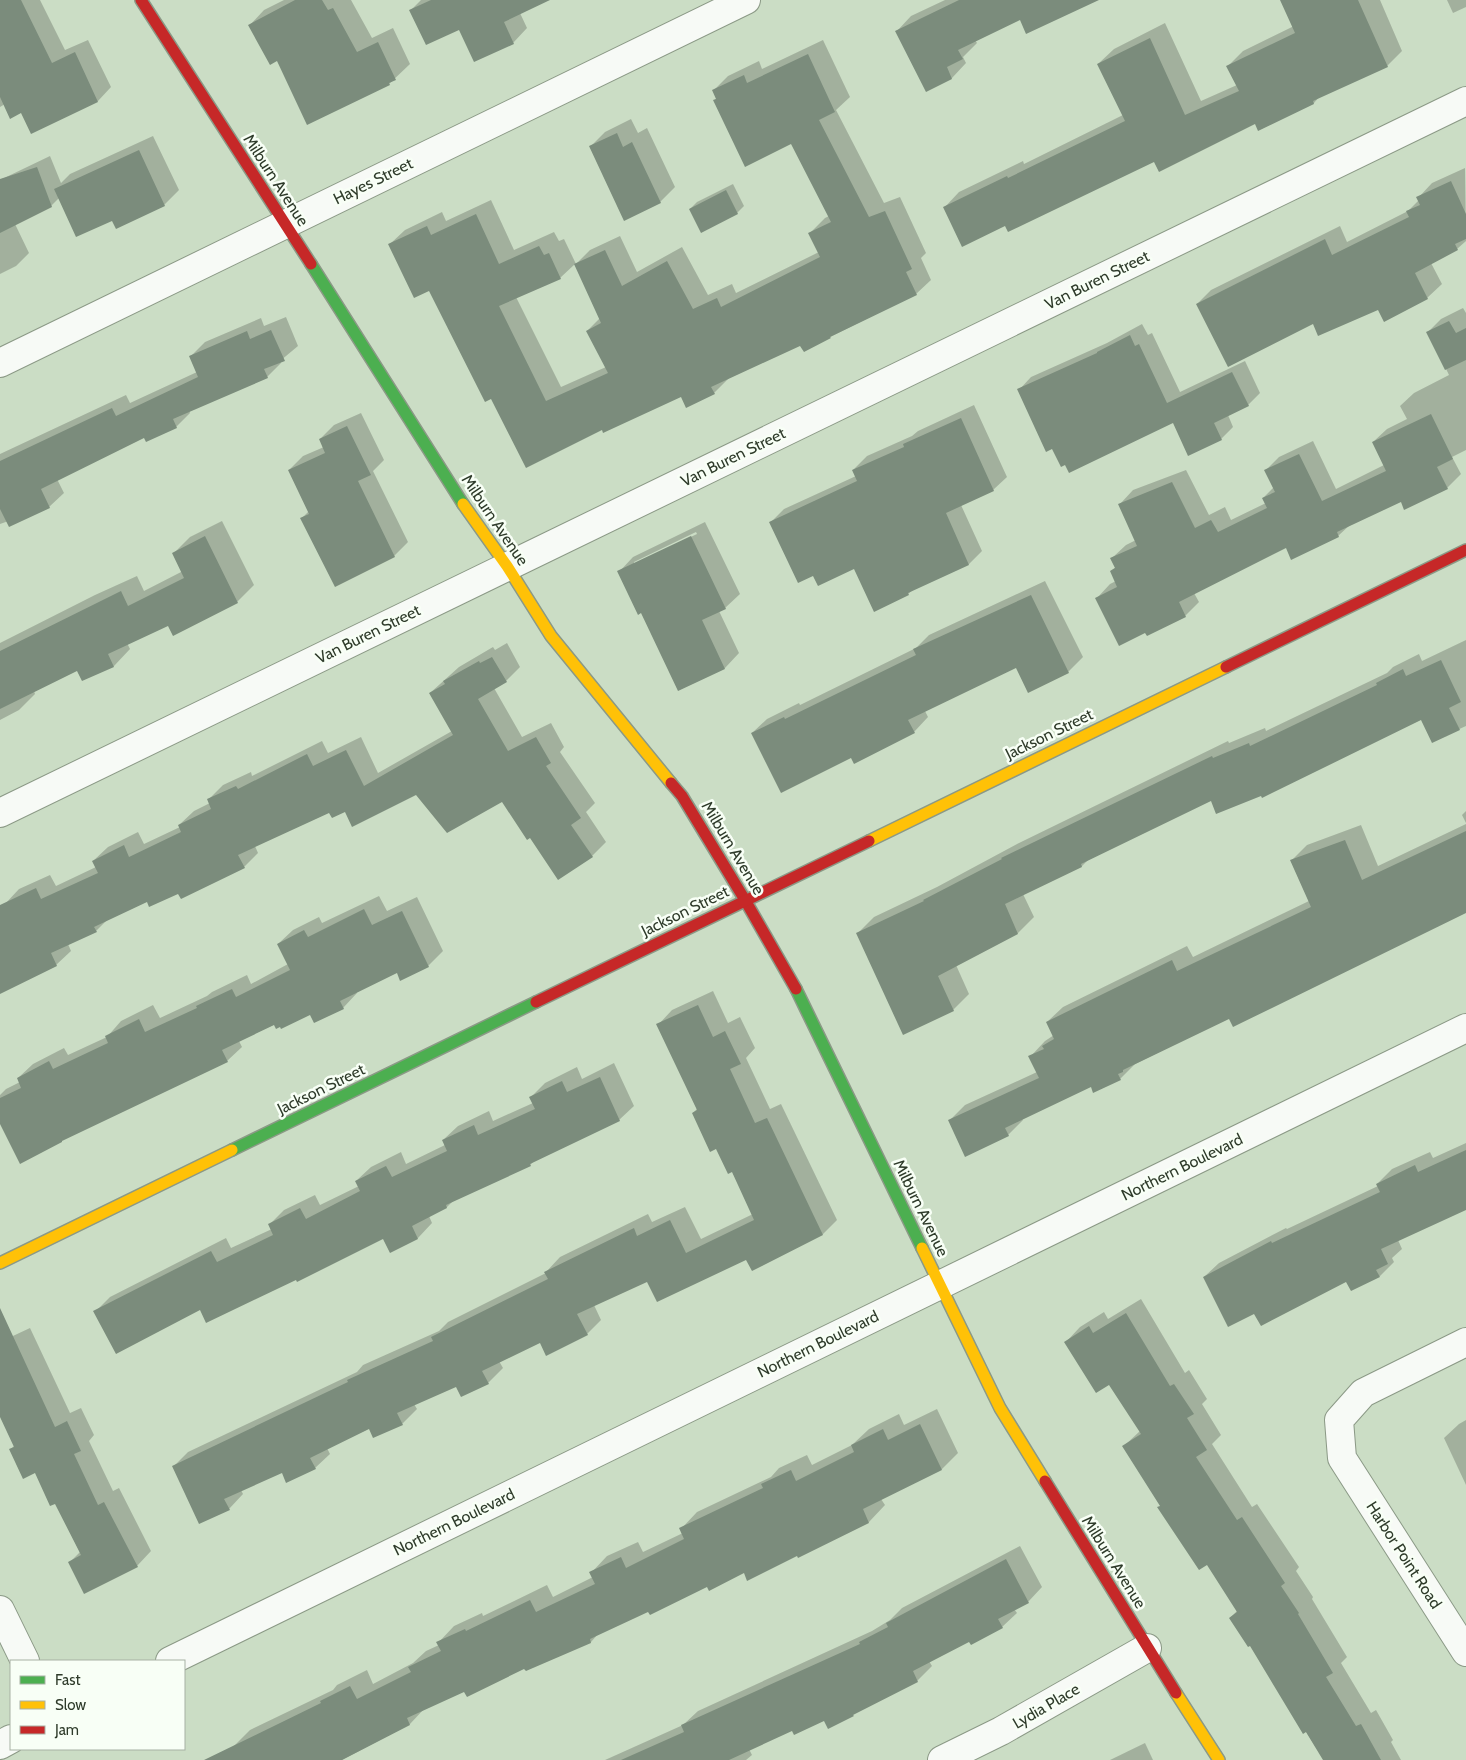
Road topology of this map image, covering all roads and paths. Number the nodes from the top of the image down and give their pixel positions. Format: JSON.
{"nodes":[{"id":1,"x":141,"y":0,"type":"edge"},
{"id":2,"x":746,"y":0,"type":"edge"},
{"id":3,"x":1466,"y":101,"type":"edge"},
{"id":4,"x":286,"y":224,"type":"junction"},
{"id":5,"x":0,"y":363,"type":"edge"},
{"id":6,"x":1466,"y":550,"type":"edge"},
{"id":7,"x":507,"y":566,"type":"junction"},
{"id":8,"x":0,"y":813,"type":"edge"},
{"id":9,"x":745,"y":900,"type":"junction"},
{"id":10,"x":1466,"y":1028,"type":"edge"},
{"id":11,"x":0,"y":1263,"type":"edge"},
{"id":12,"x":941,"y":1284,"type":"junction"},
{"id":13,"x":1466,"y":1342,"type":"edge"},
{"id":14,"x":0,"y":1610,"type":"edge"},
{"id":15,"x":1147,"y":1648,"type":"junction"},
{"id":16,"x":1466,"y":1652,"type":"edge"},
{"id":17,"x":25,"y":1660,"type":"edge"},
{"id":18,"x":172,"y":1660,"type":"edge"},
{"id":19,"x":942,"y":1760,"type":"edge"},
{"id":20,"x":1219,"y":1760,"type":"edge"}],
"edges":[{"from":1,"to":4,"type":"main road","name":"Milburn Avenue"},
{"from":2,"to":4,"type":"street","name":"Hayes Street"},
{"from":3,"to":7,"type":"street","name":"Van Buren Street"},
{"from":4,"to":5,"type":"street","name":"Hayes Street"},
{"from":4,"to":7,"type":"main road","name":"Milburn Avenue"},
{"from":6,"to":9,"type":"main road","name":"Jackson Street"},
{"from":7,"to":8,"type":"street","name":"Van Buren Street"},
{"from":7,"to":9,"type":"main road","name":"Milburn Avenue"},
{"from":9,"to":11,"type":"main road","name":"Jackson Street"},
{"from":9,"to":12,"type":"main road","name":"Milburn Avenue"},
{"from":10,"to":12,"type":"street","name":"Northern Boulevard"},
{"from":12,"to":15,"type":"main road","name":"Milburn Avenue"},
{"from":12,"to":18,"type":"street","name":"Northern Boulevard"},
{"from":13,"to":16,"type":"street","name":"Harbor Point Road"},
{"from":14,"to":17,"type":"street"},
{"from":15,"to":19,"type":"street","name":"Lydia Place"},
{"from":15,"to":20,"type":"main road","name":"Milburn Avenue"}]}
